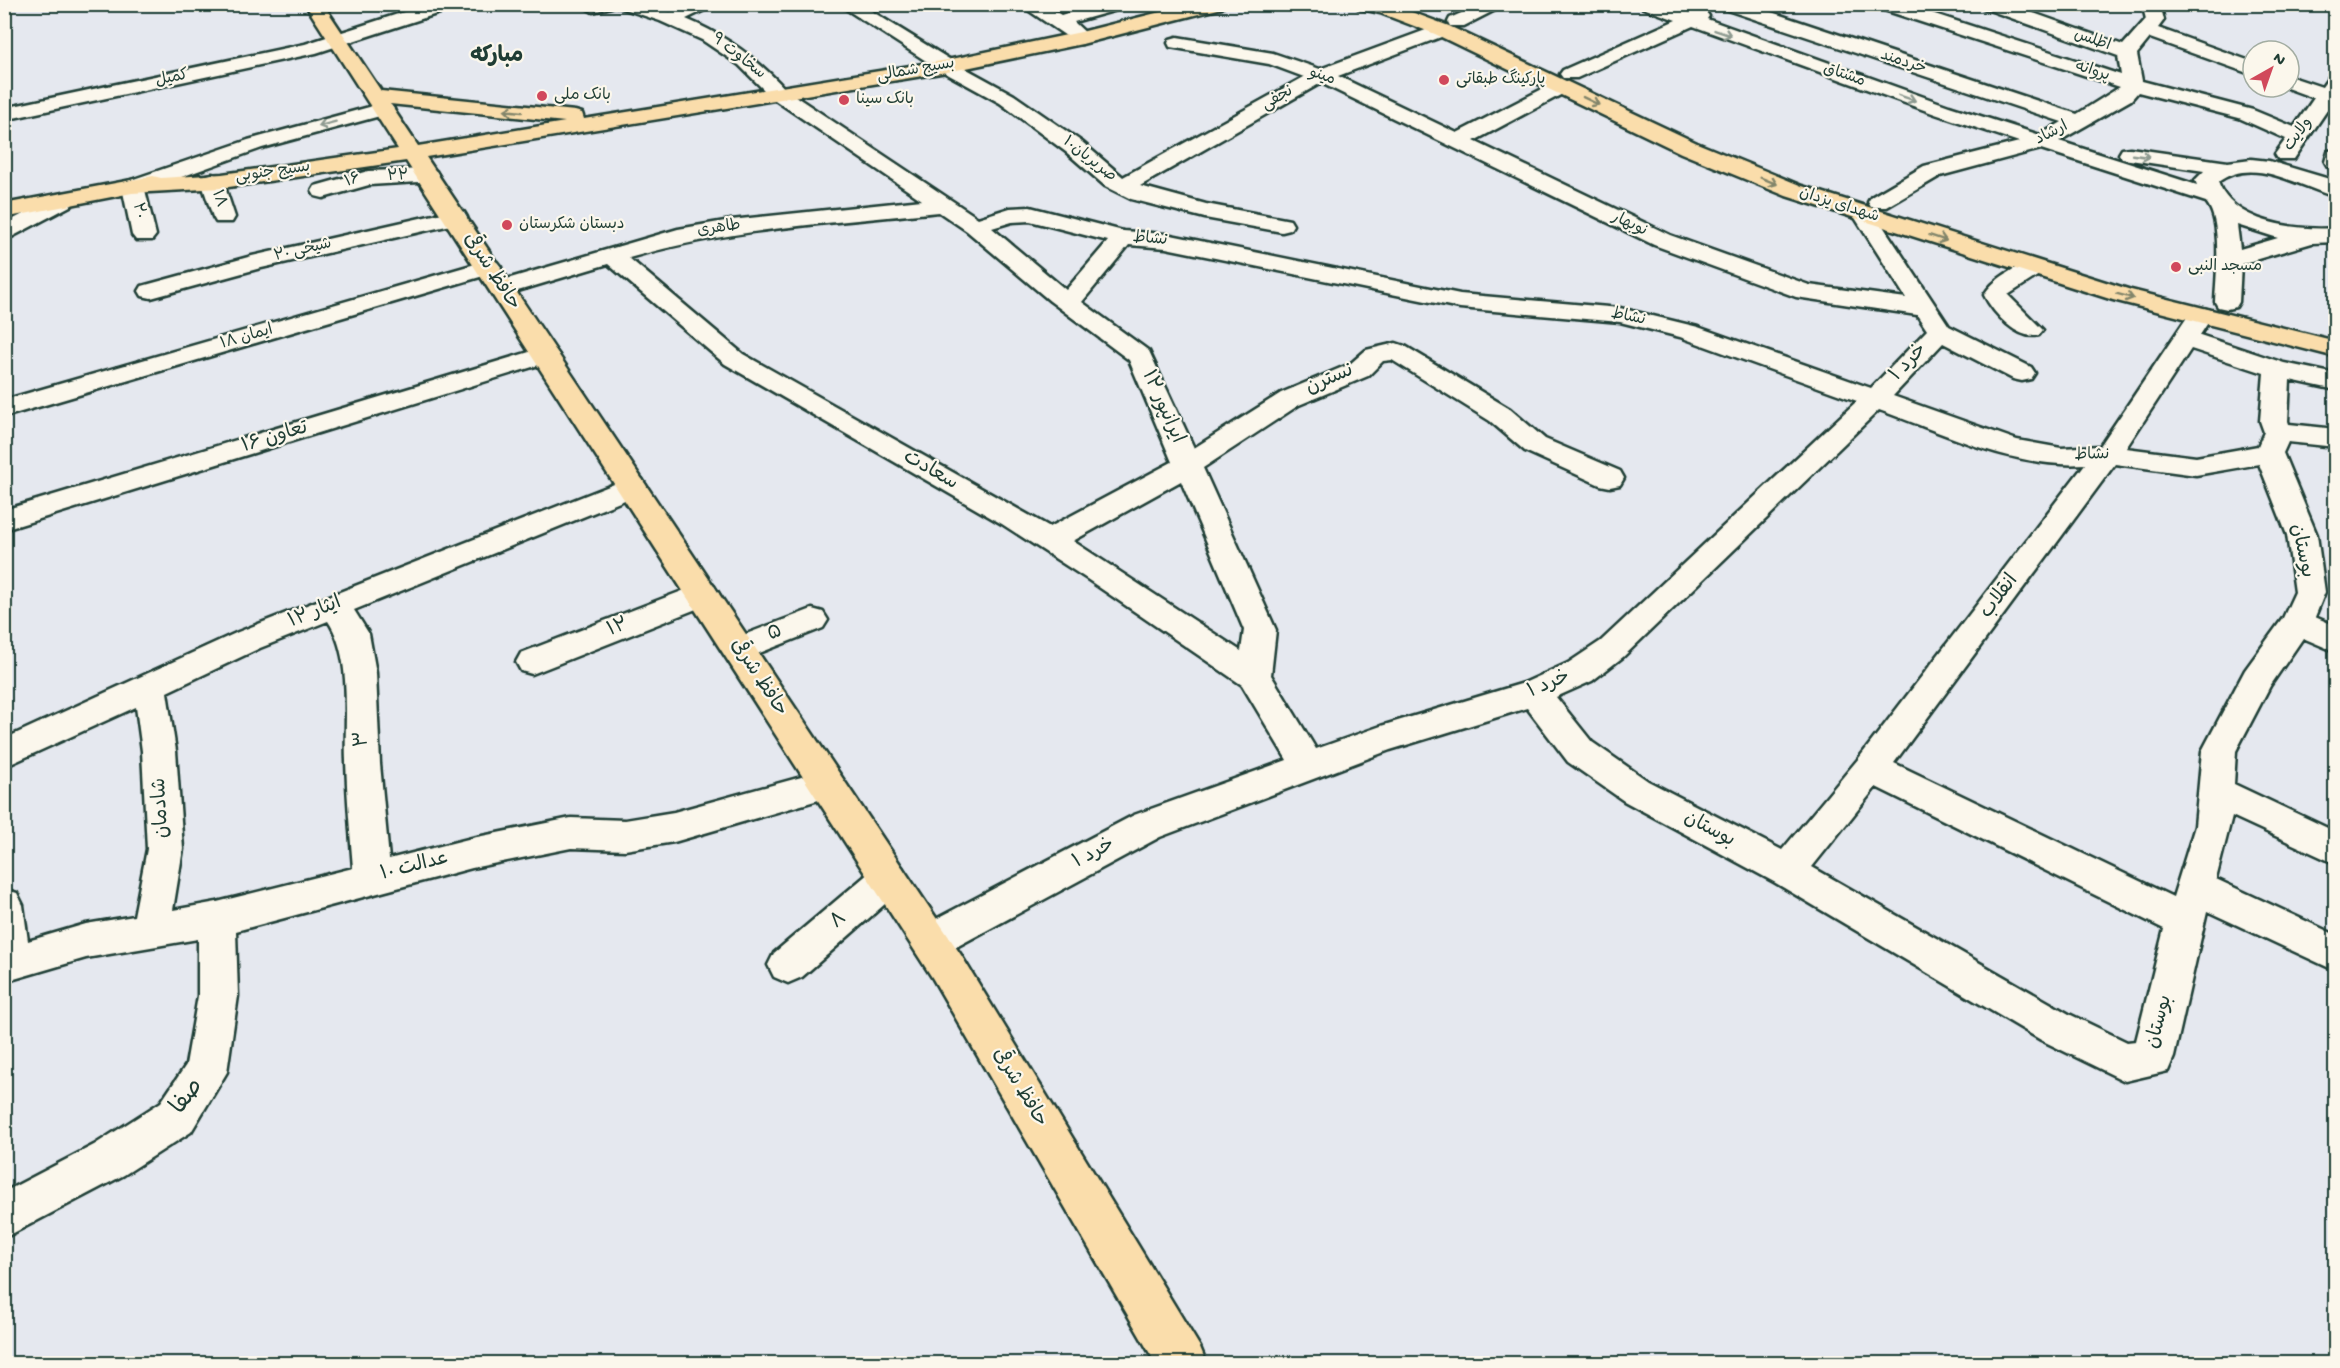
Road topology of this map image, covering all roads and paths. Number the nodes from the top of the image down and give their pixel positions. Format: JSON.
{"nodes":[{"id":1,"x":314,"y":4,"type":"edge"},
{"id":2,"x":448,"y":4,"type":"edge"},
{"id":3,"x":588,"y":4,"type":"edge"},
{"id":4,"x":607,"y":4,"type":"edge"},
{"id":5,"x":623,"y":4,"type":"edge"},
{"id":6,"x":708,"y":4,"type":"edge"},
{"id":7,"x":847,"y":4,"type":"edge"},
{"id":8,"x":1028,"y":4,"type":"edge"},
{"id":9,"x":1119,"y":4,"type":"edge"},
{"id":10,"x":1216,"y":4,"type":"edge"},
{"id":11,"x":1364,"y":4,"type":"edge"},
{"id":12,"x":1417,"y":4,"type":"edge"},
{"id":13,"x":1498,"y":4,"type":"edge"},
{"id":14,"x":1649,"y":4,"type":"edge"},
{"id":15,"x":1725,"y":4,"type":"edge"},
{"id":16,"x":1884,"y":4,"type":"edge"},
{"id":17,"x":1989,"y":4,"type":"edge"},
{"id":18,"x":2151,"y":4,"type":"edge"},
{"id":19,"x":668,"y":19,"type":"junction"},
{"id":20,"x":1058,"y":21,"type":"junction"},
{"id":21,"x":1691,"y":21,"type":"junction"},
{"id":22,"x":1450,"y":26,"type":"junction"},
{"id":23,"x":2147,"y":30,"type":"junction"},
{"id":24,"x":1082,"y":38,"type":"junction"},
{"id":25,"x":339,"y":40,"type":"junction"},
{"id":26,"x":1177,"y":43,"type":"dead end"},
{"id":27,"x":2127,"y":53,"type":"junction"},
{"id":28,"x":2241,"y":65,"type":"edge"},
{"id":29,"x":947,"y":66,"type":"junction"},
{"id":30,"x":1318,"y":76,"type":"junction"},
{"id":31,"x":1565,"y":80,"type":"junction"},
{"id":32,"x":2301,"y":84,"type":"edge"},
{"id":33,"x":2133,"y":85,"type":"junction"},
{"id":34,"x":2331,"y":88,"type":"edge"},
{"id":35,"x":779,"y":94,"type":"junction"},
{"id":36,"x":379,"y":102,"type":"junction"},
{"id":37,"x":4,"y":114,"type":"edge"},
{"id":38,"x":1656,"y":114,"type":"junction"},
{"id":39,"x":613,"y":121,"type":"junction"},
{"id":40,"x":1632,"y":121,"type":"junction"},
{"id":41,"x":2078,"y":121,"type":"junction"},
{"id":42,"x":1709,"y":136,"type":"junction"},
{"id":43,"x":2300,"y":137,"type":"junction"},
{"id":44,"x":1458,"y":141,"type":"junction"},
{"id":45,"x":2042,"y":142,"type":"junction"},
{"id":46,"x":1689,"y":148,"type":"junction"},
{"id":47,"x":2336,"y":156,"type":"edge"},
{"id":48,"x":416,"y":157,"type":"junction"},
{"id":49,"x":1772,"y":161,"type":"dead end"},
{"id":50,"x":2336,"y":162,"type":"edge"},
{"id":51,"x":2237,"y":167,"type":"junction"},
{"id":52,"x":362,"y":170,"type":"junction"},
{"id":53,"x":1804,"y":173,"type":"dead end"},
{"id":54,"x":212,"y":181,"type":"junction"},
{"id":55,"x":1124,"y":186,"type":"junction"},
{"id":56,"x":132,"y":187,"type":"junction"},
{"id":57,"x":2336,"y":190,"type":"edge"},
{"id":58,"x":323,"y":191,"type":"dead end"},
{"id":59,"x":64,"y":200,"type":"junction"},
{"id":60,"x":2218,"y":202,"type":"junction"},
{"id":61,"x":943,"y":205,"type":"junction"},
{"id":62,"x":1871,"y":208,"type":"junction"},
{"id":63,"x":4,"y":211,"type":"edge"},
{"id":64,"x":1205,"y":211,"type":"junction"},
{"id":65,"x":224,"y":217,"type":"dead end"},
{"id":66,"x":456,"y":217,"type":"junction"},
{"id":67,"x":1282,"y":225,"type":"dead end"},
{"id":68,"x":975,"y":226,"type":"junction"},
{"id":69,"x":4,"y":234,"type":"edge"},
{"id":70,"x":144,"y":235,"type":"dead end"},
{"id":71,"x":2336,"y":235,"type":"edge"},
{"id":72,"x":2312,"y":236,"type":"junction"},
{"id":73,"x":1123,"y":238,"type":"junction"},
{"id":74,"x":1166,"y":241,"type":"junction"},
{"id":75,"x":613,"y":256,"type":"junction"},
{"id":76,"x":2229,"y":260,"type":"junction"},
{"id":77,"x":2034,"y":268,"type":"junction"},
{"id":78,"x":495,"y":278,"type":"junction"},
{"id":79,"x":151,"y":291,"type":"dead end"},
{"id":80,"x":1068,"y":303,"type":"junction"},
{"id":81,"x":2204,"y":318,"type":"junction"},
{"id":82,"x":1931,"y":320,"type":"junction"},
{"id":83,"x":2336,"y":327,"type":"edge"},
{"id":84,"x":2030,"y":330,"type":"dead end"},
{"id":85,"x":2336,"y":349,"type":"edge"},
{"id":86,"x":546,"y":355,"type":"junction"},
{"id":87,"x":2277,"y":369,"type":"junction"},
{"id":88,"x":2022,"y":373,"type":"dead end"},
{"id":89,"x":2336,"y":382,"type":"edge"},
{"id":90,"x":1874,"y":400,"type":"junction"},
{"id":91,"x":4,"y":409,"type":"edge"},
{"id":92,"x":2336,"y":438,"type":"edge"},
{"id":93,"x":2273,"y":442,"type":"junction"},
{"id":94,"x":2108,"y":454,"type":"junction"},
{"id":95,"x":1188,"y":465,"type":"junction"},
{"id":96,"x":1610,"y":478,"type":"dead end"},
{"id":97,"x":632,"y":486,"type":"junction"},
{"id":98,"x":4,"y":520,"type":"edge"},
{"id":99,"x":1049,"y":541,"type":"junction"},
{"id":100,"x":703,"y":594,"type":"junction"},
{"id":101,"x":334,"y":606,"type":"junction"},
{"id":102,"x":812,"y":620,"type":"dead end"},
{"id":103,"x":2296,"y":622,"type":"junction"},
{"id":104,"x":2336,"y":640,"type":"edge"},
{"id":105,"x":739,"y":649,"type":"junction"},
{"id":106,"x":532,"y":662,"type":"dead end"},
{"id":107,"x":1254,"y":676,"type":"junction"},
{"id":108,"x":150,"y":686,"type":"junction"},
{"id":109,"x":1534,"y":693,"type":"junction"},
{"id":110,"x":4,"y":754,"type":"edge"},
{"id":111,"x":1308,"y":765,"type":"junction"},
{"id":112,"x":1871,"y":768,"type":"junction"},
{"id":113,"x":827,"y":784,"type":"junction"},
{"id":114,"x":2216,"y":792,"type":"junction"},
{"id":115,"x":2336,"y":849,"type":"edge"},
{"id":116,"x":1787,"y":871,"type":"junction"},
{"id":117,"x":372,"y":878,"type":"junction"},
{"id":118,"x":889,"y":878,"type":"junction"},
{"id":119,"x":2190,"y":904,"type":"junction"},
{"id":120,"x":4,"y":905,"type":"edge"},
{"id":121,"x":217,"y":920,"type":"junction"},
{"id":122,"x":151,"y":929,"type":"junction"},
{"id":123,"x":931,"y":941,"type":"junction"},
{"id":124,"x":2336,"y":954,"type":"edge"},
{"id":125,"x":8,"y":964,"type":"edge"},
{"id":126,"x":788,"y":964,"type":"dead end"},
{"id":127,"x":4,"y":1216,"type":"edge"},
{"id":128,"x":1184,"y":1364,"type":"edge"}],
"edges":[{"from":1,"to":25,"type":"main road","name":"حافظ شرقی"},
{"from":2,"to":25,"type":"street","name":"کمیل"},
{"from":3,"to":4,"type":"street"},
{"from":5,"to":19,"type":"street","name":"سخاوت ۹"},
{"from":6,"to":19,"type":"street"},
{"from":7,"to":29,"type":"street","name":"صریریان۱۰"},
{"from":8,"to":20,"type":"street"},
{"from":9,"to":20,"type":"street"},
{"from":10,"to":24,"type":"main road","name":"بسیج شمالی"},
{"from":11,"to":22,"type":"main road","name":"شهدای یزدان"},
{"from":12,"to":22,"type":"main road","name":"شهدای یزدان"},
{"from":13,"to":22,"type":"street","name":"نجفی"},
{"from":14,"to":21,"type":"street","name":"مشتاق"},
{"from":15,"to":21,"type":"street"},
{"from":15,"to":41,"type":"street","name":"خردمند"},
{"from":16,"to":33,"type":"street","name":"پروانه"},
{"from":17,"to":27,"type":"street","name":"اطلس"},
{"from":18,"to":23,"type":"street"},
{"from":19,"to":35,"type":"street","name":"سخاوت ۹"},
{"from":20,"to":24,"type":"street"},
{"from":21,"to":31,"type":"street"},
{"from":21,"to":45,"type":"street","name":"مشتاق","one_way":true},
{"from":22,"to":30,"type":"street","name":"نجفی"},
{"from":22,"to":31,"type":"main road","name":"شهدای یزدان"},
{"from":23,"to":27,"type":"street"},
{"from":23,"to":28,"type":"street"},
{"from":24,"to":29,"type":"main road","name":"بسیج شمالی"},
{"from":25,"to":36,"type":"main road","name":"حافظ شرقی"},
{"from":25,"to":37,"type":"street","name":"کمیل"},
{"from":26,"to":30,"type":"street","name":"مینو"},
{"from":27,"to":33,"type":"street"},
{"from":29,"to":35,"type":"main road","name":"بسیج شمالی"},
{"from":29,"to":55,"type":"street","name":"صریریان۱۰"},
{"from":30,"to":44,"type":"street","name":"مینو"},
{"from":30,"to":55,"type":"street","name":"نجفی"},
{"from":31,"to":38,"type":"main road","name":"شهدای یزدان"},
{"from":31,"to":40,"type":"main road","name":"شهدای یزدان","one_way":true},
{"from":31,"to":44,"type":"street"},
{"from":32,"to":34,"type":"street"},
{"from":33,"to":41,"type":"street","name":"ارشاد"},
{"from":33,"to":43,"type":"street","name":"پروانه"},
{"from":34,"to":43,"type":"street","name":"ولایت"},
{"from":35,"to":39,"type":"main road","name":"بسیج شمالی"},
{"from":35,"to":61,"type":"street","name":"ایرانپور ۱۲"},
{"from":39,"to":36,"type":"main road","one_way":true},
{"from":36,"to":48,"type":"main road","name":"حافظ شرقی"},
{"from":36,"to":56,"type":"street","one_way":true},
{"from":38,"to":40,"type":"main road"},
{"from":38,"to":42,"type":"main road","name":"شهدای یزدان"},
{"from":39,"to":48,"type":"main road","name":"بسیج شمالی"},
{"from":40,"to":46,"type":"main road","name":"شهدای یزدان"},
{"from":41,"to":45,"type":"street","name":"ارشاد"},
{"from":42,"to":46,"type":"main road"},
{"from":42,"to":49,"type":"main road","name":"شهدای یزدان"},
{"from":43,"to":51,"type":"street","name":"ولایت"},
{"from":44,"to":82,"type":"street","name":"نوبهار"},
{"from":45,"to":51,"type":"street","one_way":true},
{"from":45,"to":60,"type":"street"},
{"from":45,"to":62,"type":"street","name":"ارشاد"},
{"from":46,"to":62,"type":"main road","name":"شهدای یزدان","one_way":true},
{"from":47,"to":50,"type":"street"},
{"from":48,"to":52,"type":"street","name":"۲۲"},
{"from":48,"to":56,"type":"main road","name":"بسیج جنوبی"},
{"from":48,"to":66,"type":"main road","name":"حافظ شرقی"},
{"from":51,"to":57,"type":"street"},
{"from":51,"to":60,"type":"street"},
{"from":52,"to":54,"type":"main road","name":"بسیج جنوبی"},
{"from":52,"to":58,"type":"street","name":"۱۶"},
{"from":53,"to":62,"type":"main road","name":"شهدای یزدان"},
{"from":54,"to":56,"type":"main road","name":"بسیج جنوبی"},
{"from":54,"to":65,"type":"street","name":"۱۸"},
{"from":55,"to":64,"type":"street","name":"صریریان۱۰"},
{"from":56,"to":59,"type":"main road","name":"بسیج جنوبی"},
{"from":56,"to":70,"type":"street","name":"۲۰"},
{"from":59,"to":63,"type":"main road","name":"بسیج جنوبی"},
{"from":59,"to":69,"type":"street"},
{"from":60,"to":72,"type":"street"},
{"from":60,"to":76,"type":"street"},
{"from":61,"to":68,"type":"street","name":"ایرانپور ۱۲"},
{"from":61,"to":75,"type":"street","name":"طاهری"},
{"from":62,"to":77,"type":"main road","name":"شهدای یزدان","one_way":true},
{"from":62,"to":81,"type":"main road","name":"شهدای یزدان"},
{"from":62,"to":82,"type":"street"},
{"from":64,"to":67,"type":"street","name":"صریریان۱۰"},
{"from":64,"to":74,"type":"street"},
{"from":66,"to":78,"type":"main road","name":"حافظ شرقی"},
{"from":66,"to":79,"type":"street","name":"شیخی ۲۰"},
{"from":68,"to":73,"type":"street","name":"نشاط"},
{"from":68,"to":80,"type":"street","name":"ایرانپور ۱۲"},
{"from":71,"to":72,"type":"street"},
{"from":72,"to":76,"type":"street"},
{"from":73,"to":74,"type":"street","name":"نشاط"},
{"from":73,"to":80,"type":"street"},
{"from":74,"to":90,"type":"street","name":"نشاط"},
{"from":75,"to":78,"type":"street","name":"طاهری"},
{"from":75,"to":99,"type":"street","name":"سعادت"},
{"from":76,"to":81,"type":"street"},
{"from":77,"to":81,"type":"main road","name":"شهدای یزدان","one_way":true},
{"from":77,"to":84,"type":"street"},
{"from":78,"to":86,"type":"main road","name":"حافظ شرقی"},
{"from":78,"to":91,"type":"street","name":"ایمان ۱۸"},
{"from":80,"to":95,"type":"street","name":"ایرانپور ۱۲"},
{"from":81,"to":83,"type":"main road","name":"شهدای یزدان"},
{"from":81,"to":85,"type":"main road","name":"شهدای یزدان"},
{"from":81,"to":87,"type":"street"},
{"from":81,"to":94,"type":"street","name":"انقلاب"},
{"from":82,"to":88,"type":"street"},
{"from":82,"to":90,"type":"street","name":"خرد ۱"},
{"from":86,"to":97,"type":"main road","name":"حافظ شرقی"},
{"from":86,"to":98,"type":"street","name":"تعاون ۱۶"},
{"from":87,"to":89,"type":"street"},
{"from":87,"to":93,"type":"street","name":"بوستان"},
{"from":90,"to":94,"type":"street","name":"نشاط"},
{"from":90,"to":109,"type":"street","name":"خرد ۱"},
{"from":92,"to":93,"type":"street","name":"نشاط"},
{"from":93,"to":94,"type":"street","name":"نشاط"},
{"from":93,"to":103,"type":"street","name":"بوستان"},
{"from":94,"to":112,"type":"street","name":"انقلاب"},
{"from":95,"to":96,"type":"street","name":"نسترن"},
{"from":95,"to":99,"type":"street","name":"نسترن"},
{"from":95,"to":107,"type":"street","name":"ایرانپور ۱۲"},
{"from":97,"to":100,"type":"main road","name":"حافظ شرقی"},
{"from":97,"to":101,"type":"street","name":"ایثار ۱۲"},
{"from":99,"to":107,"type":"street","name":"سعادت"},
{"from":100,"to":105,"type":"main road","name":"حافظ شرقی"},
{"from":100,"to":106,"type":"street","name":"۱۲"},
{"from":101,"to":108,"type":"street","name":"ایثار ۱۲"},
{"from":101,"to":117,"type":"street","name":"۳"},
{"from":102,"to":105,"type":"street","name":"۵"},
{"from":103,"to":104,"type":"street"},
{"from":103,"to":114,"type":"street","name":"بوستان"},
{"from":105,"to":113,"type":"main road","name":"حافظ شرقی"},
{"from":107,"to":111,"type":"street"},
{"from":108,"to":110,"type":"street","name":"ایثار ۱۲"},
{"from":108,"to":122,"type":"street","name":"شادمان"},
{"from":109,"to":111,"type":"street","name":"خرد ۱"},
{"from":109,"to":116,"type":"street","name":"بوستان"},
{"from":111,"to":123,"type":"street","name":"خرد ۱"},
{"from":112,"to":116,"type":"street","name":"انقلاب"},
{"from":112,"to":119,"type":"street"},
{"from":113,"to":117,"type":"street","name":"عدالت ۱۰"},
{"from":113,"to":118,"type":"main road","name":"حافظ شرقی"},
{"from":114,"to":115,"type":"street"},
{"from":114,"to":119,"type":"street","name":"بوستان"},
{"from":116,"to":119,"type":"street","name":"بوستان"},
{"from":117,"to":121,"type":"street","name":"عدالت ۱۰"},
{"from":118,"to":123,"type":"main road","name":"حافظ شرقی"},
{"from":118,"to":126,"type":"street","name":"۸"},
{"from":119,"to":124,"type":"street"},
{"from":120,"to":125,"type":"street"},
{"from":121,"to":122,"type":"street","name":"عدالت ۱۰"},
{"from":121,"to":127,"type":"street","name":"صفا"},
{"from":122,"to":125,"type":"street","name":"عدالت ۱۰"},
{"from":123,"to":128,"type":"main road","name":"حافظ شرقی"}]}
